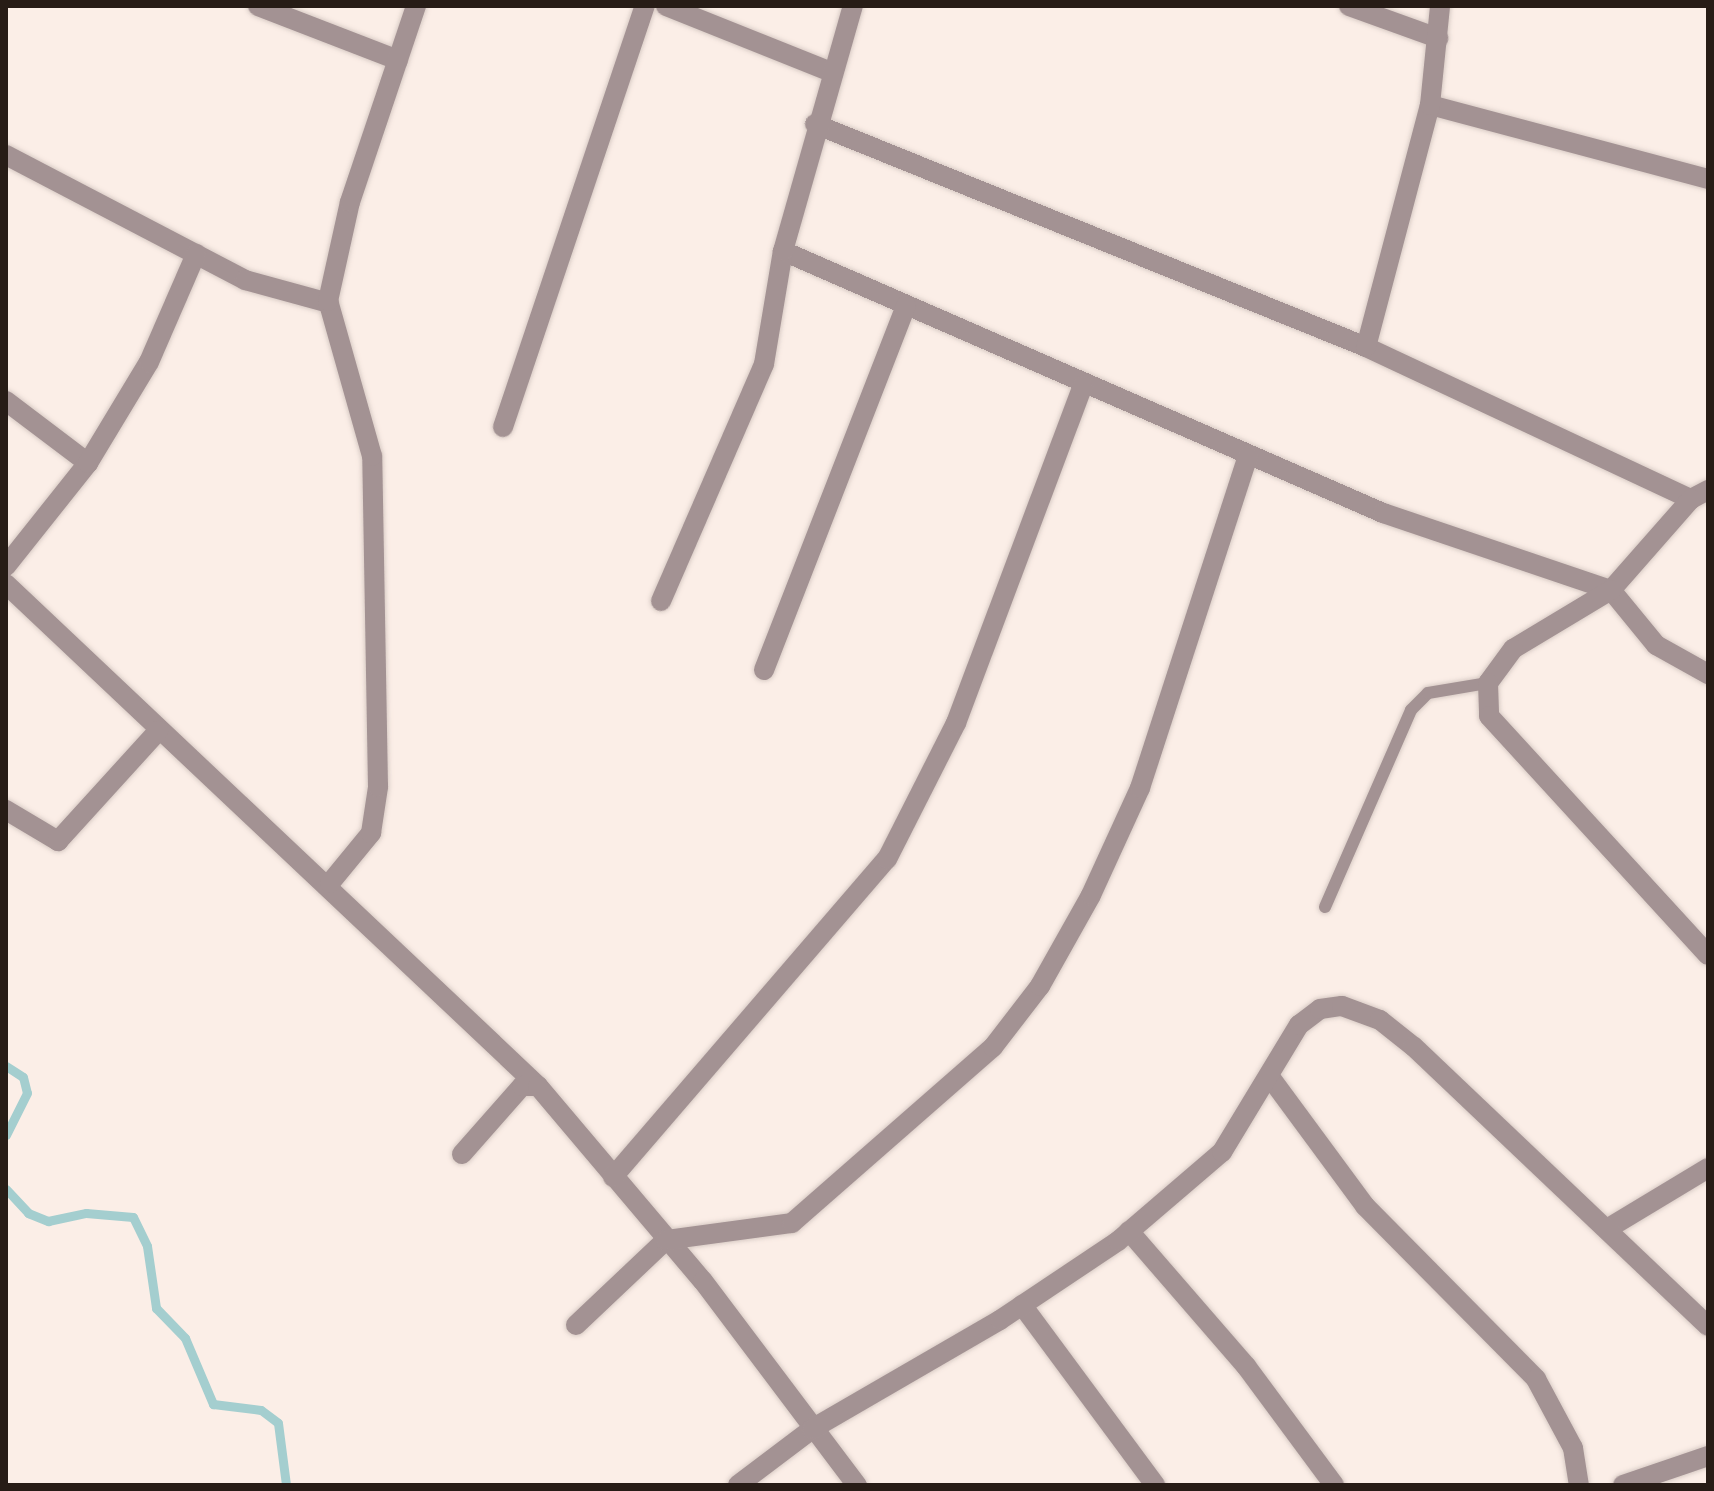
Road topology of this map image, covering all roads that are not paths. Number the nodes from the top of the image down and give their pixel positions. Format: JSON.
{"nodes":[{"id":1,"x":258,"y":6,"type":"edge"},
{"id":2,"x":416,"y":6,"type":"edge"},
{"id":3,"x":645,"y":6,"type":"edge"},
{"id":4,"x":666,"y":6,"type":"edge"},
{"id":5,"x":853,"y":6,"type":"edge"},
{"id":6,"x":1349,"y":6,"type":"edge"},
{"id":7,"x":1440,"y":6,"type":"edge"},
{"id":8,"x":1438,"y":38,"type":"junction"},
{"id":9,"x":398,"y":60,"type":"junction"},
{"id":10,"x":831,"y":72,"type":"junction"},
{"id":11,"x":1430,"y":105,"type":"junction"},
{"id":12,"x":815,"y":124,"type":"junction"},
{"id":13,"x":6,"y":155,"type":"edge"},
{"id":14,"x":1708,"y":179,"type":"edge"},
{"id":15,"x":783,"y":251,"type":"junction"},
{"id":16,"x":196,"y":254,"type":"junction"},
{"id":17,"x":329,"y":303,"type":"junction"},
{"id":18,"x":906,"y":306,"type":"junction"},
{"id":19,"x":1366,"y":347,"type":"junction"},
{"id":20,"x":1083,"y":386,"type":"junction"},
{"id":21,"x":6,"y":401,"type":"edge"},
{"id":22,"x":503,"y":427,"type":"dead end"},
{"id":23,"x":1248,"y":456,"type":"junction"},
{"id":24,"x":88,"y":463,"type":"junction"},
{"id":25,"x":1700,"y":494,"type":"edge"},
{"id":26,"x":6,"y":566,"type":"edge"},
{"id":27,"x":6,"y":584,"type":"edge"},
{"id":28,"x":1611,"y":590,"type":"junction"},
{"id":29,"x":661,"y":601,"type":"dead end"},
{"id":30,"x":764,"y":670,"type":"dead end"},
{"id":31,"x":1708,"y":674,"type":"edge"},
{"id":32,"x":1488,"y":683,"type":"junction"},
{"id":33,"x":158,"y":731,"type":"junction"},
{"id":34,"x":6,"y":810,"type":"edge"},
{"id":35,"x":330,"y":883,"type":"junction"},
{"id":36,"x":1325,"y":907,"type":"dead end"},
{"id":37,"x":1708,"y":955,"type":"edge"},
{"id":38,"x":1270,"y":1077,"type":"junction"},
{"id":39,"x":538,"y":1086,"type":"junction"},
{"id":40,"x":462,"y":1154,"type":"dead end"},
{"id":41,"x":1708,"y":1168,"type":"edge"},
{"id":42,"x":613,"y":1177,"type":"junction"},
{"id":43,"x":1607,"y":1229,"type":"junction"},
{"id":44,"x":1129,"y":1231,"type":"junction"},
{"id":45,"x":666,"y":1240,"type":"junction"},
{"id":46,"x":1022,"y":1305,"type":"junction"},
{"id":47,"x":576,"y":1325,"type":"dead end"},
{"id":48,"x":1708,"y":1326,"type":"edge"},
{"id":49,"x":812,"y":1429,"type":"junction"},
{"id":50,"x":1708,"y":1456,"type":"edge"},
{"id":51,"x":738,"y":1485,"type":"edge"},
{"id":52,"x":857,"y":1485,"type":"edge"},
{"id":53,"x":1155,"y":1485,"type":"edge"},
{"id":54,"x":1334,"y":1485,"type":"edge"},
{"id":55,"x":1579,"y":1485,"type":"edge"},
{"id":56,"x":1623,"y":1485,"type":"edge"}],
"edges":[{"from":1,"to":9,"type":"street"},
{"from":2,"to":9,"type":"street"},
{"from":3,"to":22,"type":"street"},
{"from":4,"to":10,"type":"street"},
{"from":5,"to":10,"type":"street"},
{"from":6,"to":8,"type":"street"},
{"from":7,"to":8,"type":"street"},
{"from":8,"to":11,"type":"street"},
{"from":9,"to":17,"type":"street"},
{"from":10,"to":12,"type":"street"},
{"from":11,"to":14,"type":"street"},
{"from":11,"to":19,"type":"street"},
{"from":12,"to":15,"type":"street"},
{"from":12,"to":19,"type":"street"},
{"from":13,"to":16,"type":"street"},
{"from":15,"to":18,"type":"street"},
{"from":15,"to":29,"type":"street"},
{"from":16,"to":17,"type":"street"},
{"from":16,"to":24,"type":"street"},
{"from":17,"to":35,"type":"street"},
{"from":18,"to":20,"type":"street"},
{"from":18,"to":30,"type":"street"},
{"from":19,"to":25,"type":"street"},
{"from":20,"to":23,"type":"street"},
{"from":20,"to":42,"type":"street"},
{"from":21,"to":24,"type":"street"},
{"from":23,"to":28,"type":"street"},
{"from":23,"to":45,"type":"street"},
{"from":24,"to":26,"type":"street"},
{"from":25,"to":28,"type":"street"},
{"from":27,"to":33,"type":"street"},
{"from":28,"to":31,"type":"street"},
{"from":28,"to":32,"type":"street"},
{"from":32,"to":36,"type":"lane"},
{"from":32,"to":37,"type":"street"},
{"from":33,"to":34,"type":"street"},
{"from":33,"to":35,"type":"street"},
{"from":35,"to":39,"type":"street"},
{"from":38,"to":43,"type":"street"},
{"from":38,"to":44,"type":"street"},
{"from":38,"to":55,"type":"street"},
{"from":39,"to":40,"type":"street"},
{"from":39,"to":42,"type":"street"},
{"from":41,"to":43,"type":"street"},
{"from":42,"to":45,"type":"street"},
{"from":43,"to":48,"type":"street"},
{"from":44,"to":46,"type":"street"},
{"from":44,"to":54,"type":"street"},
{"from":45,"to":47,"type":"street"},
{"from":45,"to":49,"type":"street"},
{"from":46,"to":49,"type":"street"},
{"from":46,"to":53,"type":"street"},
{"from":49,"to":51,"type":"street"},
{"from":49,"to":52,"type":"street"},
{"from":50,"to":56,"type":"street"}]}
